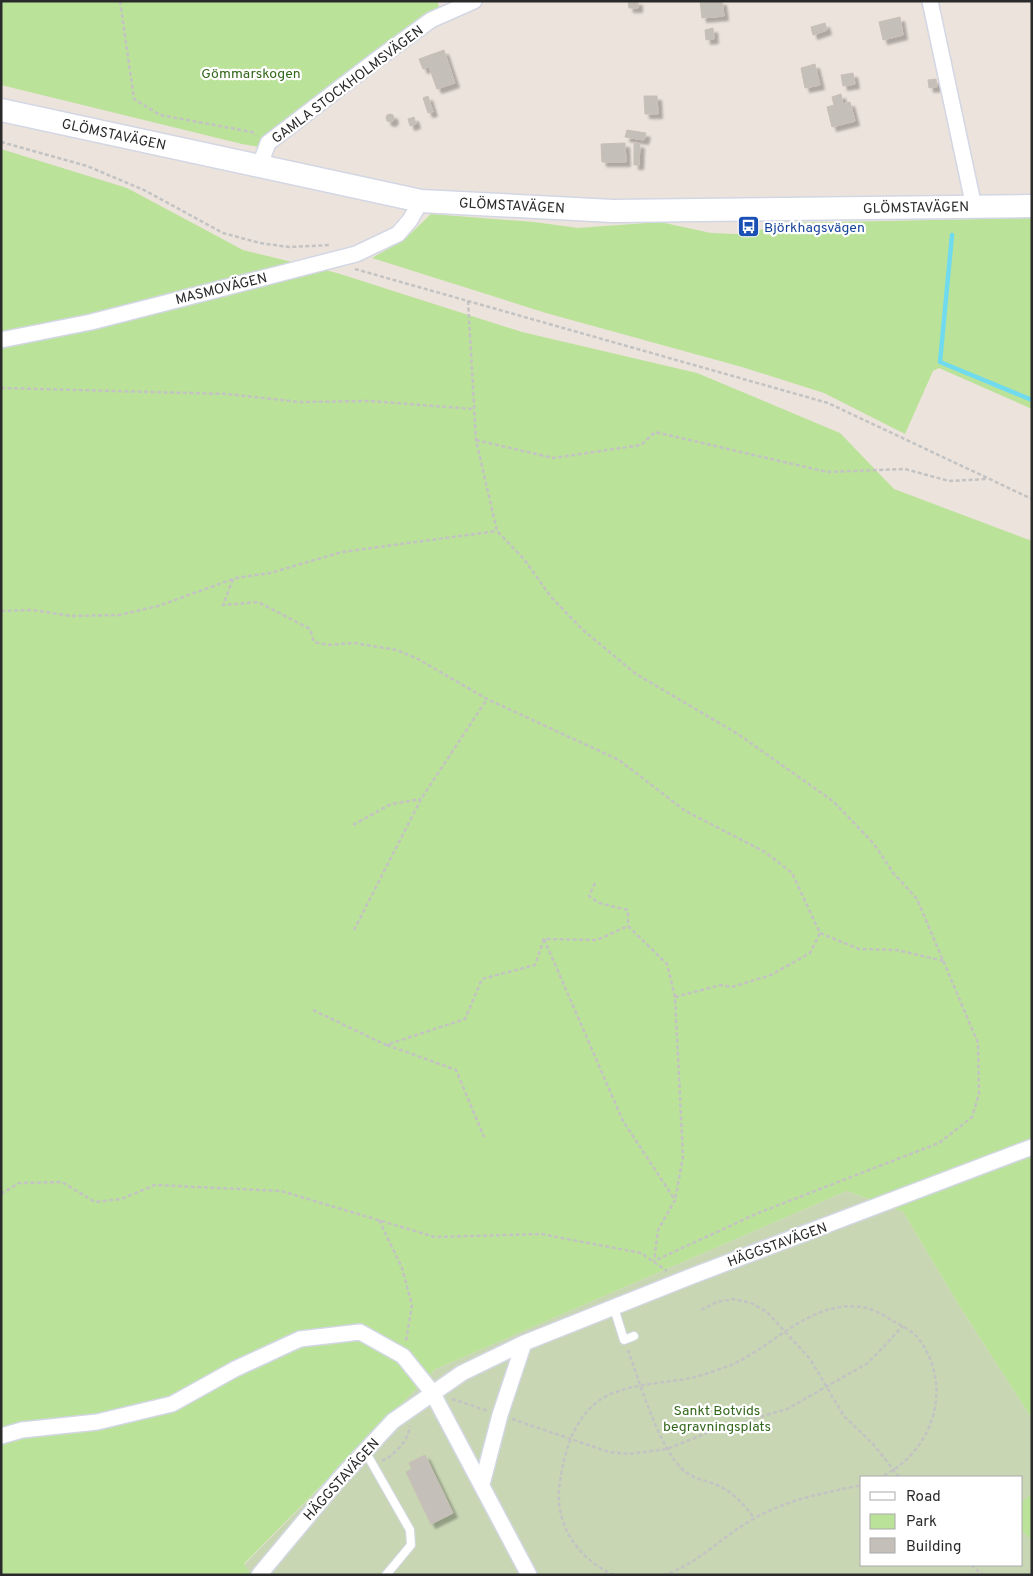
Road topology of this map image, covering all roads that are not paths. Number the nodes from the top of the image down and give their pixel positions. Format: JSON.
{"nodes":[{"id":1,"x":474,"y":1,"type":"edge"},
{"id":2,"x":930,"y":1,"type":"edge"},
{"id":3,"x":1,"y":110,"type":"edge"},
{"id":4,"x":260,"y":165,"type":"junction"},
{"id":5,"x":421,"y":200,"type":"junction"},
{"id":6,"x":1032,"y":206,"type":"edge"},
{"id":7,"x":974,"y":207,"type":"junction"},
{"id":8,"x":1,"y":340,"type":"edge"},
{"id":9,"x":1032,"y":1147,"type":"edge"},
{"id":10,"x":614,"y":1308,"type":"junction"},
{"id":11,"x":634,"y":1336,"type":"dead end"},
{"id":12,"x":524,"y":1343,"type":"junction"},
{"id":13,"x":432,"y":1392,"type":"junction"},
{"id":14,"x":1,"y":1436,"type":"edge"},
{"id":15,"x":365,"y":1451,"type":"junction"},
{"id":16,"x":482,"y":1484,"type":"junction"},
{"id":17,"x":258,"y":1575,"type":"edge"},
{"id":18,"x":386,"y":1575,"type":"edge"},
{"id":19,"x":529,"y":1575,"type":"edge"}],
"edges":[{"from":1,"to":4,"type":"street","name":"GAMLA STOCKHOLMSVÄGEN"},
{"from":2,"to":7,"type":"street"},
{"from":3,"to":4,"type":"main road","name":"GLÖMSTAVÄGEN"},
{"from":4,"to":5,"type":"main road","name":"GLÖMSTAVÄGEN"},
{"from":5,"to":7,"type":"main road","name":"GLÖMSTAVÄGEN"},
{"from":5,"to":8,"type":"street","name":"MASMOVÄGEN"},
{"from":6,"to":7,"type":"main road","name":"GLÖMSTAVÄGEN"},
{"from":9,"to":10,"type":"street","name":"HÄGGSTAVÄGEN"},
{"from":10,"to":11,"type":"lane"},
{"from":10,"to":12,"type":"street","name":"HÄGGSTAVÄGEN"},
{"from":12,"to":13,"type":"street","name":"HÄGGSTAVÄGEN"},
{"from":12,"to":16,"type":"street"},
{"from":13,"to":14,"type":"street"},
{"from":13,"to":15,"type":"street","name":"HÄGGSTAVÄGEN"},
{"from":13,"to":16,"type":"street"},
{"from":15,"to":17,"type":"street","name":"HÄGGSTAVÄGEN"},
{"from":15,"to":18,"type":"lane"},
{"from":16,"to":19,"type":"street"}]}
